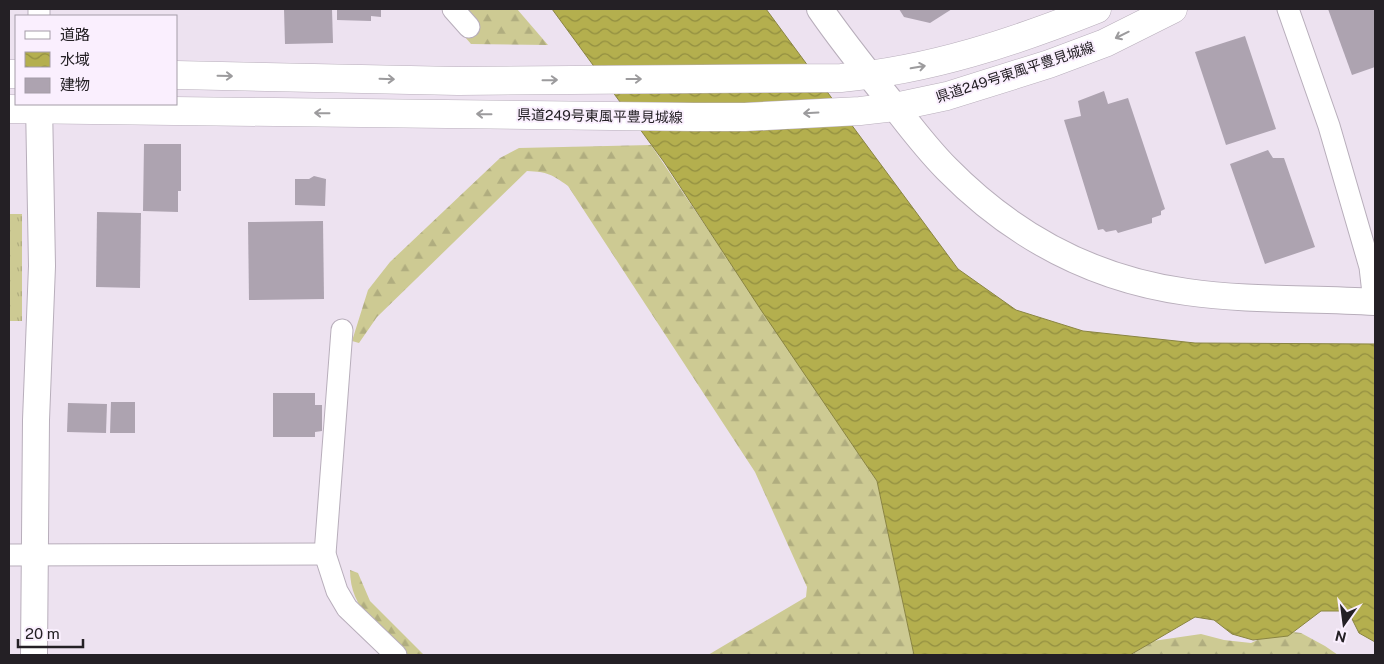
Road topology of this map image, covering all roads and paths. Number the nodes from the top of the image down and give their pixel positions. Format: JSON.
{"nodes":[{"id":1,"x":453,"y":9,"type":"edge"},
{"id":2,"x":820,"y":9,"type":"edge"},
{"id":3,"x":1097,"y":9,"type":"edge"},
{"id":4,"x":1173,"y":9,"type":"edge"},
{"id":5,"x":1288,"y":9,"type":"edge"},
{"id":6,"x":469,"y":27,"type":"dead end"},
{"id":7,"x":178,"y":75,"type":"edge"},
{"id":8,"x":870,"y":76,"type":"junction"},
{"id":9,"x":39,"y":106,"type":"edge"},
{"id":10,"x":895,"y":107,"type":"junction"},
{"id":11,"x":9,"y":109,"type":"edge"},
{"id":12,"x":1375,"y":302,"type":"edge"},
{"id":13,"x":342,"y":330,"type":"dead end"},
{"id":14,"x":325,"y":554,"type":"junction"},
{"id":15,"x":21,"y":555,"type":"edge"},
{"id":16,"x":34,"y":655,"type":"edge"},
{"id":17,"x":396,"y":655,"type":"edge"}],
"edges":[{"from":1,"to":6,"type":"street"},
{"from":2,"to":8,"type":"street"},
{"from":8,"to":3,"type":"main road","one_way":true},
{"from":4,"to":10,"type":"main road","name":"県道249号東風平豊見城線","one_way":true},
{"from":5,"to":12,"type":"street"},
{"from":7,"to":8,"type":"main road","one_way":true},
{"from":8,"to":10,"type":"street"},
{"from":10,"to":9,"type":"main road","name":"県道249号東風平豊見城線","one_way":true},
{"from":9,"to":11,"type":"main road","name":"県道249号東風平豊見城線"},
{"from":9,"to":15,"type":"street"},
{"from":10,"to":12,"type":"street"},
{"from":13,"to":14,"type":"street"},
{"from":14,"to":15,"type":"street"},
{"from":14,"to":17,"type":"street"},
{"from":15,"to":16,"type":"street"}]}
